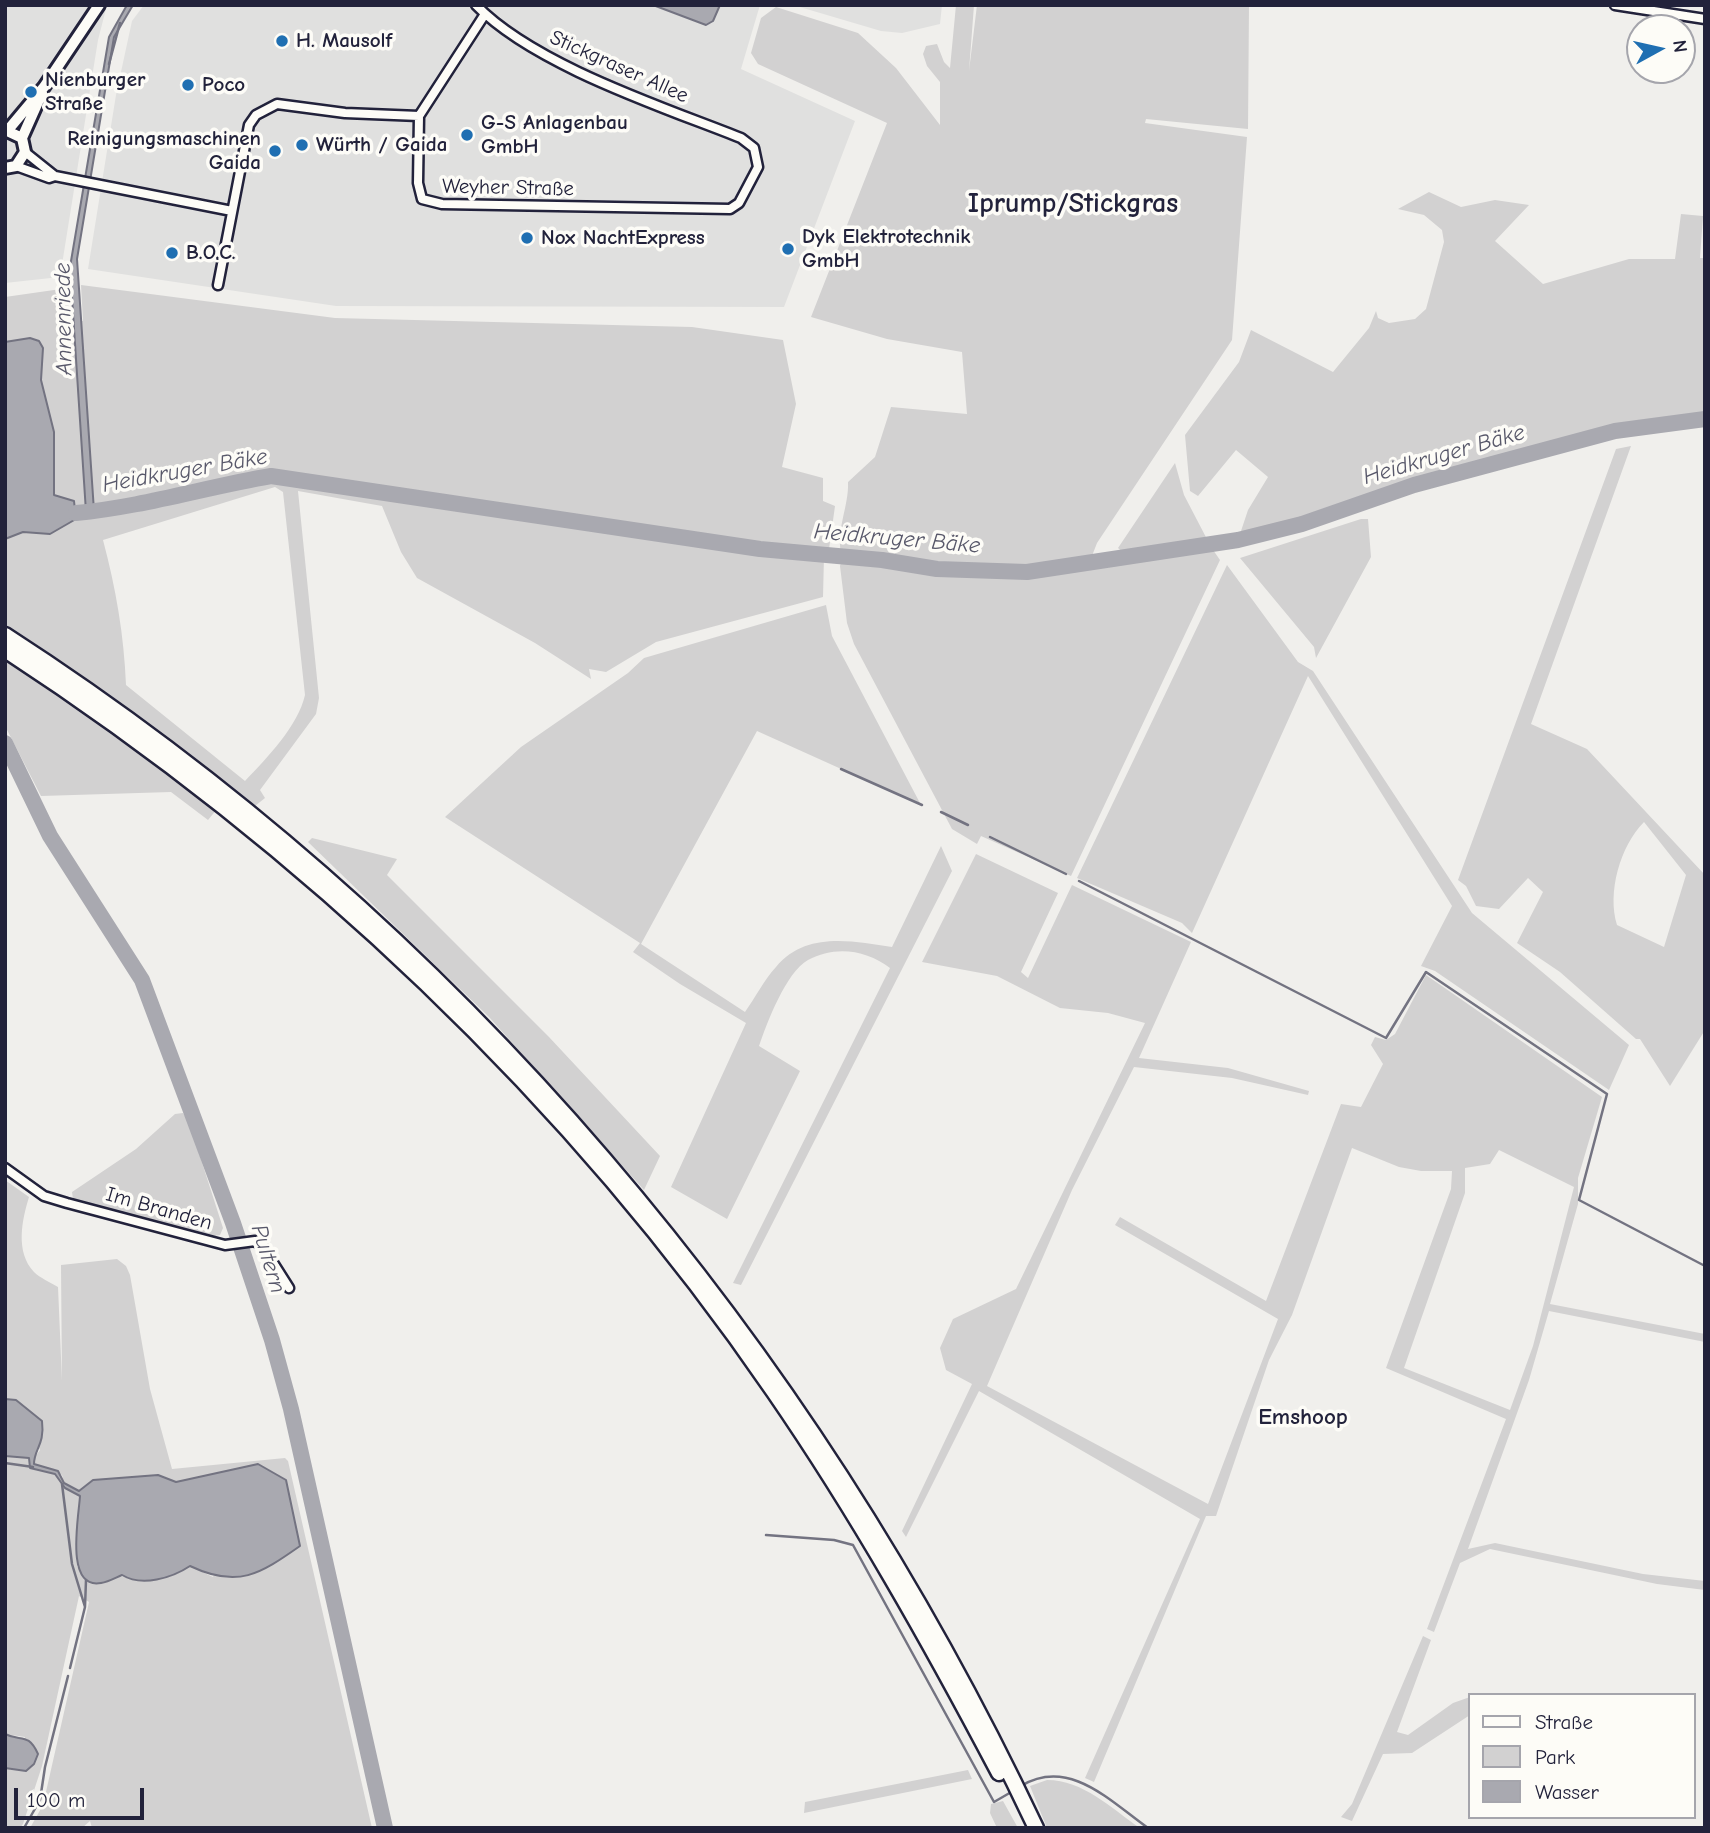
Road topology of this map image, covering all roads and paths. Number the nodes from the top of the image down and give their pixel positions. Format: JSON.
{"nodes":[{"id":1,"x":99,"y":5,"type":"edge"},
{"id":2,"x":476,"y":5,"type":"edge"},
{"id":3,"x":1615,"y":5,"type":"edge"},
{"id":4,"x":1635,"y":7,"type":"edge"},
{"id":5,"x":485,"y":14,"type":"junction"},
{"id":6,"x":1705,"y":19,"type":"edge"},
{"id":7,"x":44,"y":87,"type":"junction"},
{"id":8,"x":419,"y":116,"type":"junction"},
{"id":9,"x":7,"y":130,"type":"edge"},
{"id":10,"x":22,"y":138,"type":"junction"},
{"id":11,"x":754,"y":148,"type":"joint"},
{"id":12,"x":25,"y":152,"type":"junction"},
{"id":13,"x":11,"y":167,"type":"edge"},
{"id":14,"x":55,"y":176,"type":"junction"},
{"id":15,"x":232,"y":211,"type":"junction"},
{"id":16,"x":218,"y":285,"type":"dead end"},
{"id":17,"x":5,"y":635,"type":"edge"},
{"id":18,"x":5,"y":650,"type":"edge"},
{"id":19,"x":5,"y":1168,"type":"edge"},
{"id":20,"x":289,"y":1288,"type":"dead end"},
{"id":21,"x":1008,"y":1779,"type":"junction"},
{"id":22,"x":1018,"y":1801,"type":"junction"},
{"id":23,"x":1025,"y":1828,"type":"edge"},
{"id":24,"x":1036,"y":1828,"type":"edge"}],
"edges":[{"from":1,"to":7,"type":"main road"},
{"from":2,"to":5,"type":"street","name":"Stickgraser Allee"},
{"from":3,"to":4,"type":"street"},
{"from":4,"to":6,"type":"street"},
{"from":5,"to":8,"type":"street"},
{"from":5,"to":11,"type":"street","name":"Stickgraser Allee"},
{"from":7,"to":9,"type":"main road"},
{"from":7,"to":10,"type":"main road"},
{"from":8,"to":11,"type":"street","name":"Weyher Straße"},
{"from":8,"to":15,"type":"street"},
{"from":9,"to":10,"type":"main road"},
{"from":10,"to":12,"type":"main road"},
{"from":12,"to":13,"type":"main road"},
{"from":12,"to":14,"type":"street"},
{"from":13,"to":14,"type":"street"},
{"from":14,"to":15,"type":"street"},
{"from":15,"to":16,"type":"street"},
{"from":17,"to":21,"type":"highway"},
{"from":18,"to":21,"type":"highway"},
{"from":19,"to":20,"type":"street","name":"Im Branden"},
{"from":21,"to":22,"type":"highway"},
{"from":22,"to":23,"type":"highway"},
{"from":22,"to":24,"type":"highway"}]}
